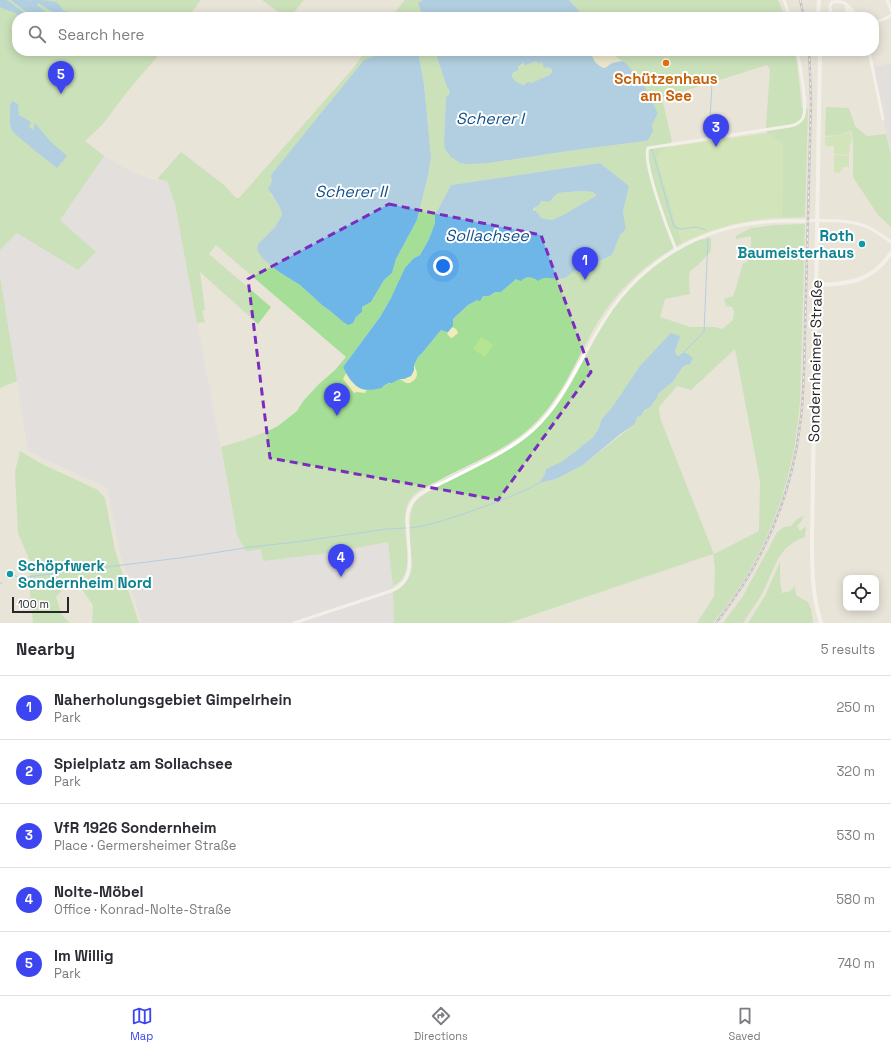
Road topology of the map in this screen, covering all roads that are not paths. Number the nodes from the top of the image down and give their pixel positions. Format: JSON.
{"nodes":[{"id":1,"x":784,"y":0,"type":"edge"},
{"id":2,"x":819,"y":0,"type":"edge"},
{"id":3,"x":887,"y":0,"type":"edge"},
{"id":4,"x":832,"y":1,"type":"edge"},
{"id":5,"x":846,"y":4,"type":"dead end"},
{"id":6,"x":891,"y":10,"type":"edge"},
{"id":7,"x":788,"y":12,"type":"edge"},
{"id":8,"x":818,"y":12,"type":"edge"},
{"id":9,"x":831,"y":12,"type":"edge"},
{"id":10,"x":891,"y":16,"type":"edge"},
{"id":11,"x":879,"y":22,"type":"edge"},
{"id":12,"x":799,"y":56,"type":"edge"},
{"id":13,"x":820,"y":56,"type":"edge"},
{"id":14,"x":870,"y":56,"type":"edge"},
{"id":15,"x":883,"y":119,"type":"dead end"},
{"id":16,"x":891,"y":242,"type":"edge"},
{"id":17,"x":676,"y":250,"type":"junction"},
{"id":18,"x":891,"y":253,"type":"edge"},
{"id":19,"x":817,"y":285,"type":"junction"},
{"id":20,"x":294,"y":623,"type":"edge"},
{"id":21,"x":821,"y":623,"type":"edge"}],
"edges":[{"from":1,"to":7,"type":"street"},
{"from":2,"to":8,"type":"main road"},
{"from":3,"to":6,"type":"street"},
{"from":4,"to":5,"type":"street"},
{"from":4,"to":9,"type":"street"},
{"from":10,"to":11,"type":"street"},
{"from":12,"to":17,"type":"street"},
{"from":13,"to":19,"type":"main road","name":"Sondernheimer Straße"},
{"from":14,"to":15,"type":"street"},
{"from":16,"to":17,"type":"street"},
{"from":17,"to":20,"type":"street"},
{"from":18,"to":19,"type":"main road"},
{"from":19,"to":21,"type":"main road","name":"Sondernheimer Straße"}]}
